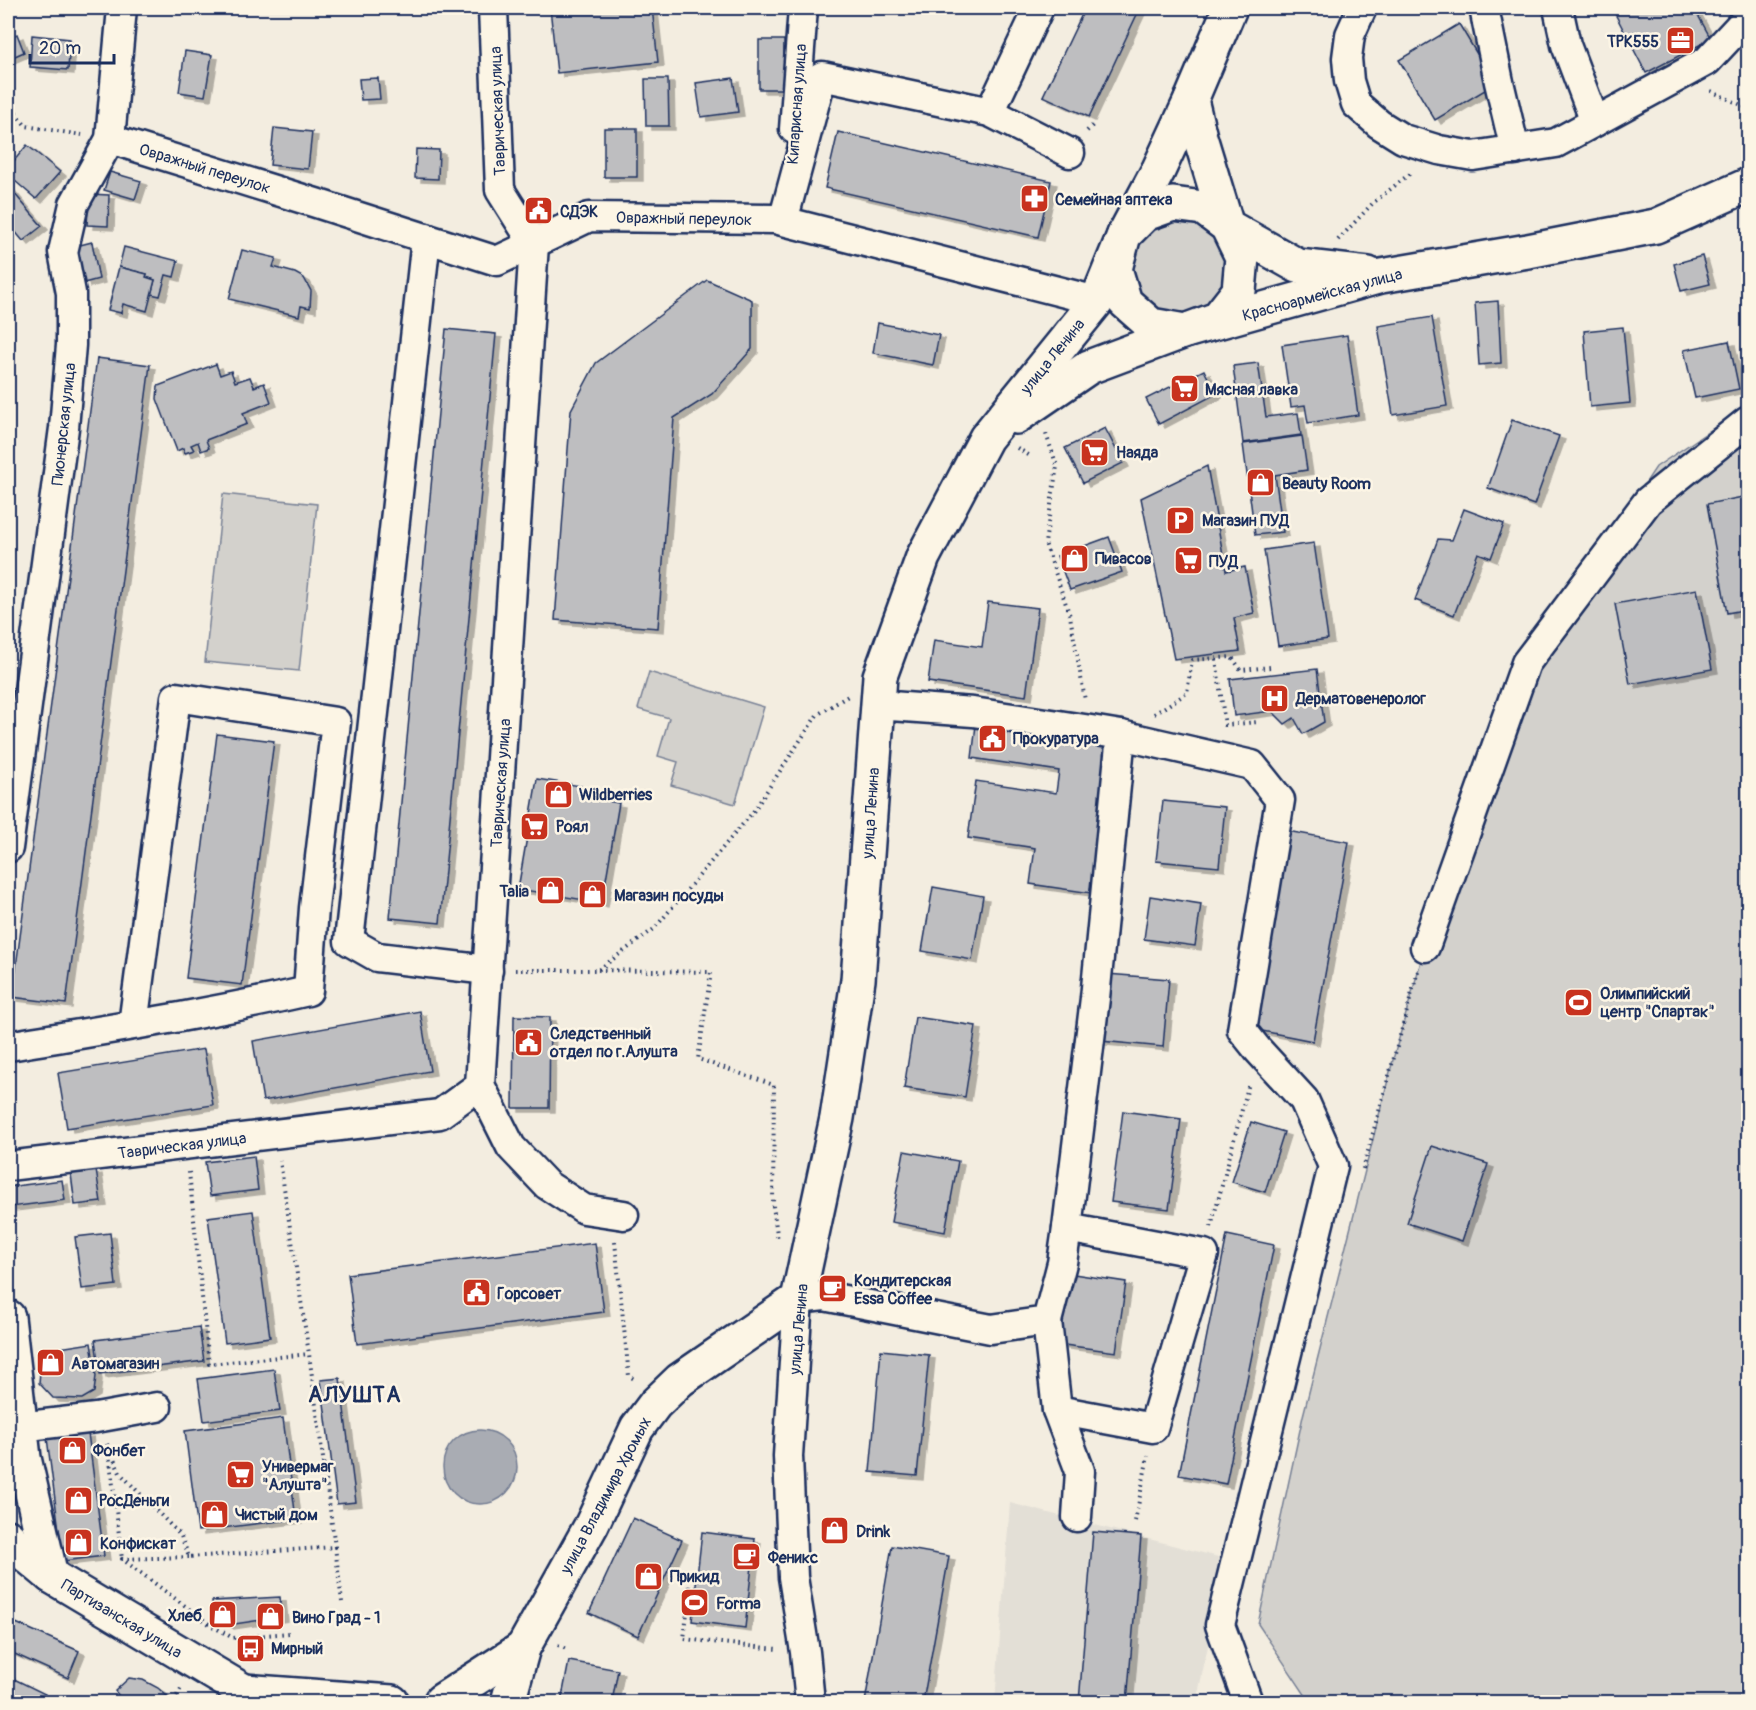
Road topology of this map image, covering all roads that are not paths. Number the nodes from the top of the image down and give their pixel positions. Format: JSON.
{"nodes":[{"id":1,"x":122,"y":8,"type":"edge"},
{"id":2,"x":493,"y":8,"type":"edge"},
{"id":3,"x":803,"y":8,"type":"edge"},
{"id":4,"x":1040,"y":8,"type":"edge"},
{"id":5,"x":1230,"y":8,"type":"edge"},
{"id":6,"x":1362,"y":8,"type":"edge"},
{"id":7,"x":1484,"y":8,"type":"edge"},
{"id":8,"x":1558,"y":8,"type":"edge"},
{"id":9,"x":1749,"y":17,"type":"edge"},
{"id":10,"x":1191,"y":100,"type":"junction"},
{"id":11,"x":990,"y":112,"type":"junction"},
{"id":12,"x":1595,"y":122,"type":"junction"},
{"id":13,"x":110,"y":139,"type":"junction"},
{"id":14,"x":1515,"y":150,"type":"junction"},
{"id":15,"x":1070,"y":153,"type":"dead end"},
{"id":16,"x":1749,"y":185,"type":"edge"},
{"id":17,"x":786,"y":210,"type":"junction"},
{"id":18,"x":1227,"y":225,"type":"junction"},
{"id":19,"x":1124,"y":236,"type":"junction"},
{"id":20,"x":426,"y":238,"type":"junction"},
{"id":21,"x":534,"y":244,"type":"junction"},
{"id":22,"x":1381,"y":276,"type":"junction"},
{"id":23,"x":1097,"y":301,"type":"junction"},
{"id":24,"x":1185,"y":331,"type":"junction"},
{"id":25,"x":1749,"y":421,"type":"edge"},
{"id":26,"x":986,"y":438,"type":"junction"},
{"id":27,"x":867,"y":698,"type":"junction"},
{"id":28,"x":1121,"y":735,"type":"junction"},
{"id":29,"x":8,"y":848,"type":"edge"},
{"id":30,"x":1425,"y":947,"type":"dead end"},
{"id":31,"x":488,"y":970,"type":"junction"},
{"id":32,"x":133,"y":1025,"type":"junction"},
{"id":33,"x":8,"y":1046,"type":"edge"},
{"id":34,"x":480,"y":1085,"type":"junction"},
{"id":35,"x":8,"y":1166,"type":"edge"},
{"id":36,"x":618,"y":1214,"type":"road end"},
{"id":37,"x":1067,"y":1228,"type":"junction"},
{"id":38,"x":798,"y":1299,"type":"junction"},
{"id":39,"x":8,"y":1317,"type":"edge"},
{"id":40,"x":1047,"y":1321,"type":"junction"},
{"id":41,"x":157,"y":1407,"type":"dead end"},
{"id":42,"x":1057,"y":1410,"type":"junction"},
{"id":43,"x":20,"y":1427,"type":"junction"},
{"id":44,"x":1077,"y":1517,"type":"dead end"},
{"id":45,"x":8,"y":1537,"type":"edge"},
{"id":46,"x":51,"y":1576,"type":"junction"},
{"id":47,"x":523,"y":1648,"type":"junction"},
{"id":48,"x":252,"y":1697,"type":"edge"},
{"id":49,"x":392,"y":1702,"type":"edge"},
{"id":50,"x":440,"y":1702,"type":"edge"},
{"id":51,"x":508,"y":1702,"type":"edge"},
{"id":52,"x":810,"y":1702,"type":"edge"},
{"id":53,"x":1248,"y":1702,"type":"edge"}],
"edges":[{"from":1,"to":13,"type":"street","name":"Пионерская улица"},
{"from":2,"to":21,"type":"street","name":"Таврическая улица"},
{"from":3,"to":17,"type":"street","name":"Кипарисная улица"},
{"from":4,"to":11,"type":"street"},
{"from":5,"to":10,"type":"main road","name":"улица Ленина"},
{"from":6,"to":14,"type":"street"},
{"from":7,"to":14,"type":"street"},
{"from":8,"to":12,"type":"street"},
{"from":9,"to":12,"type":"street"},
{"from":10,"to":18,"type":"main road"},
{"from":10,"to":19,"type":"main road","name":"улица Ленина"},
{"from":11,"to":15,"type":"street"},
{"from":11,"to":17,"type":"street"},
{"from":12,"to":14,"type":"street"},
{"from":13,"to":20,"type":"street","name":"Овражный переулок"},
{"from":13,"to":29,"type":"street","name":"Пионерская улица"},
{"from":16,"to":22,"type":"main road","name":"Красноармейская улица"},
{"from":17,"to":21,"type":"street","name":"Овражный переулок"},
{"from":17,"to":23,"type":"street","name":"Овражный переулок"},
{"from":18,"to":19,"type":"main road"},
{"from":18,"to":22,"type":"main road"},
{"from":18,"to":24,"type":"main road"},
{"from":19,"to":23,"type":"main road","name":"улица Ленина"},
{"from":19,"to":24,"type":"main road"},
{"from":20,"to":21,"type":"street","name":"Овражный переулок"},
{"from":20,"to":31,"type":"street"},
{"from":21,"to":31,"type":"street","name":"Таврическая улица"},
{"from":22,"to":24,"type":"main road","name":"Красноармейская улица"},
{"from":23,"to":26,"type":"main road","name":"улица Ленина"},
{"from":24,"to":26,"type":"main road","name":"Красноармейская улица"},
{"from":25,"to":30,"type":"street"},
{"from":26,"to":27,"type":"main road","name":"улица Ленина"},
{"from":27,"to":28,"type":"street"},
{"from":27,"to":38,"type":"main road","name":"улица Ленина"},
{"from":28,"to":37,"type":"street"},
{"from":28,"to":53,"type":"street"},
{"from":31,"to":34,"type":"street","name":"Таврическая улица"},
{"from":32,"to":32,"type":"street"},
{"from":32,"to":33,"type":"street"},
{"from":34,"to":35,"type":"street","name":"Таврическая улица"},
{"from":34,"to":36,"type":"street"},
{"from":37,"to":40,"type":"street"},
{"from":37,"to":42,"type":"street"},
{"from":38,"to":40,"type":"street"},
{"from":38,"to":47,"type":"main road","name":"улица Владимира Хромых"},
{"from":38,"to":52,"type":"street","name":"улица Ленина"},
{"from":39,"to":43,"type":"main road"},
{"from":40,"to":42,"type":"street"},
{"from":41,"to":43,"type":"street"},
{"from":42,"to":44,"type":"street"},
{"from":43,"to":46,"type":"main road"},
{"from":45,"to":46,"type":"main road","name":"Партизанская улица"},
{"from":46,"to":48,"type":"main road","name":"Партизанская улица"},
{"from":47,"to":50,"type":"main road"},
{"from":47,"to":51,"type":"main road"},
{"from":48,"to":49,"type":"main road"}]}
